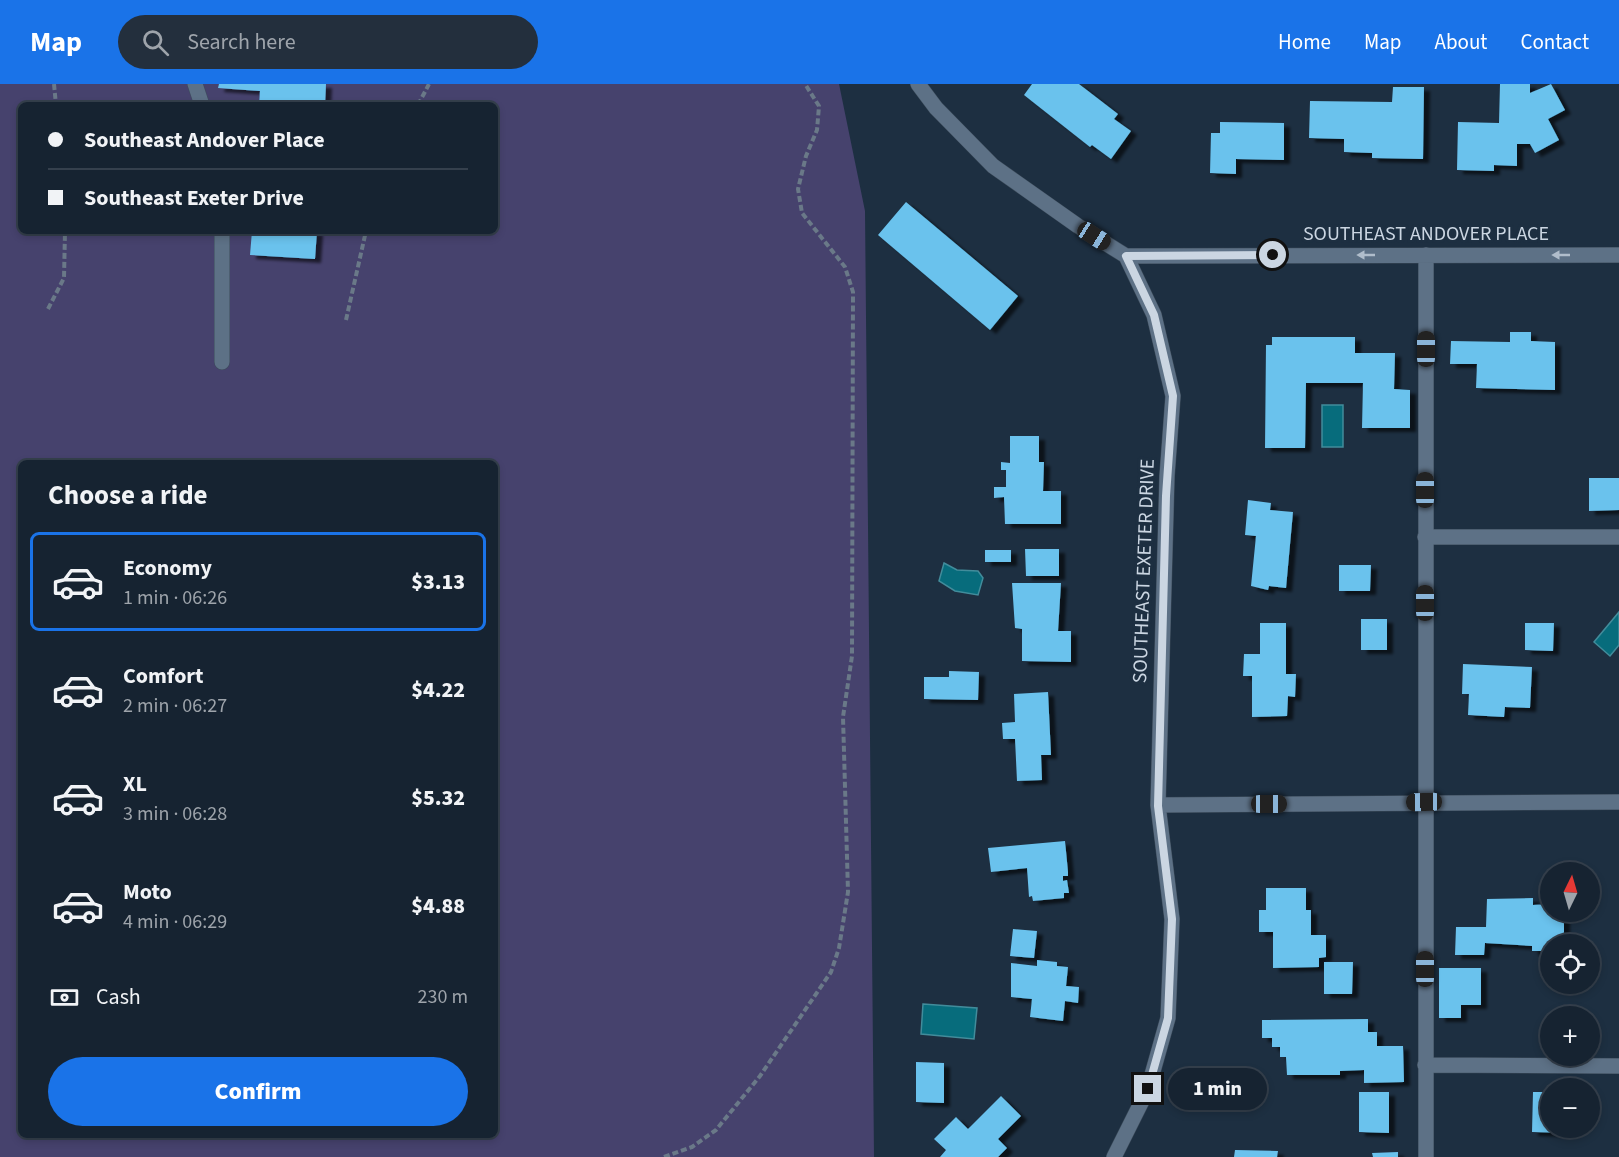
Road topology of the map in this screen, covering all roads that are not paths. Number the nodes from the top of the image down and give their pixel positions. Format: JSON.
{"nodes":[{"id":1,"x":195,"y":84,"type":"edge"},
{"id":2,"x":918,"y":84,"type":"edge"},
{"id":3,"x":201,"y":102,"type":"edge"},
{"id":4,"x":222,"y":234,"type":"edge"},
{"id":5,"x":1426,"y":255,"type":"junction"},
{"id":6,"x":1619,"y":255,"type":"edge"},
{"id":7,"x":1126,"y":256,"type":"junction"},
{"id":8,"x":222,"y":362,"type":"dead end"},
{"id":9,"x":1425,"y":537,"type":"junction"},
{"id":10,"x":1619,"y":537,"type":"edge"},
{"id":11,"x":1424,"y":802,"type":"junction"},
{"id":12,"x":1619,"y":802,"type":"edge"},
{"id":13,"x":1158,"y":806,"type":"junction"},
{"id":14,"x":1425,"y":1065,"type":"junction"},
{"id":15,"x":1619,"y":1066,"type":"edge"},
{"id":16,"x":1114,"y":1157,"type":"edge"},
{"id":17,"x":1426,"y":1157,"type":"edge"}],
"edges":[{"from":1,"to":3,"type":"street"},
{"from":2,"to":7,"type":"street"},
{"from":4,"to":8,"type":"street"},
{"from":6,"to":5,"type":"street","name":"SOUTHEAST ANDOVER PLACE","one_way":true},
{"from":5,"to":7,"type":"street","name":"SOUTHEAST ANDOVER PLACE","one_way":true},
{"from":5,"to":9,"type":"street"},
{"from":7,"to":13,"type":"street","name":"SOUTHEAST EXETER DRIVE"},
{"from":9,"to":10,"type":"street"},
{"from":9,"to":11,"type":"street"},
{"from":11,"to":12,"type":"street"},
{"from":11,"to":13,"type":"street"},
{"from":11,"to":14,"type":"street"},
{"from":13,"to":16,"type":"street","name":"SOUTHEAST EXETER DRIVE"},
{"from":14,"to":15,"type":"street"},
{"from":14,"to":17,"type":"street"}]}
